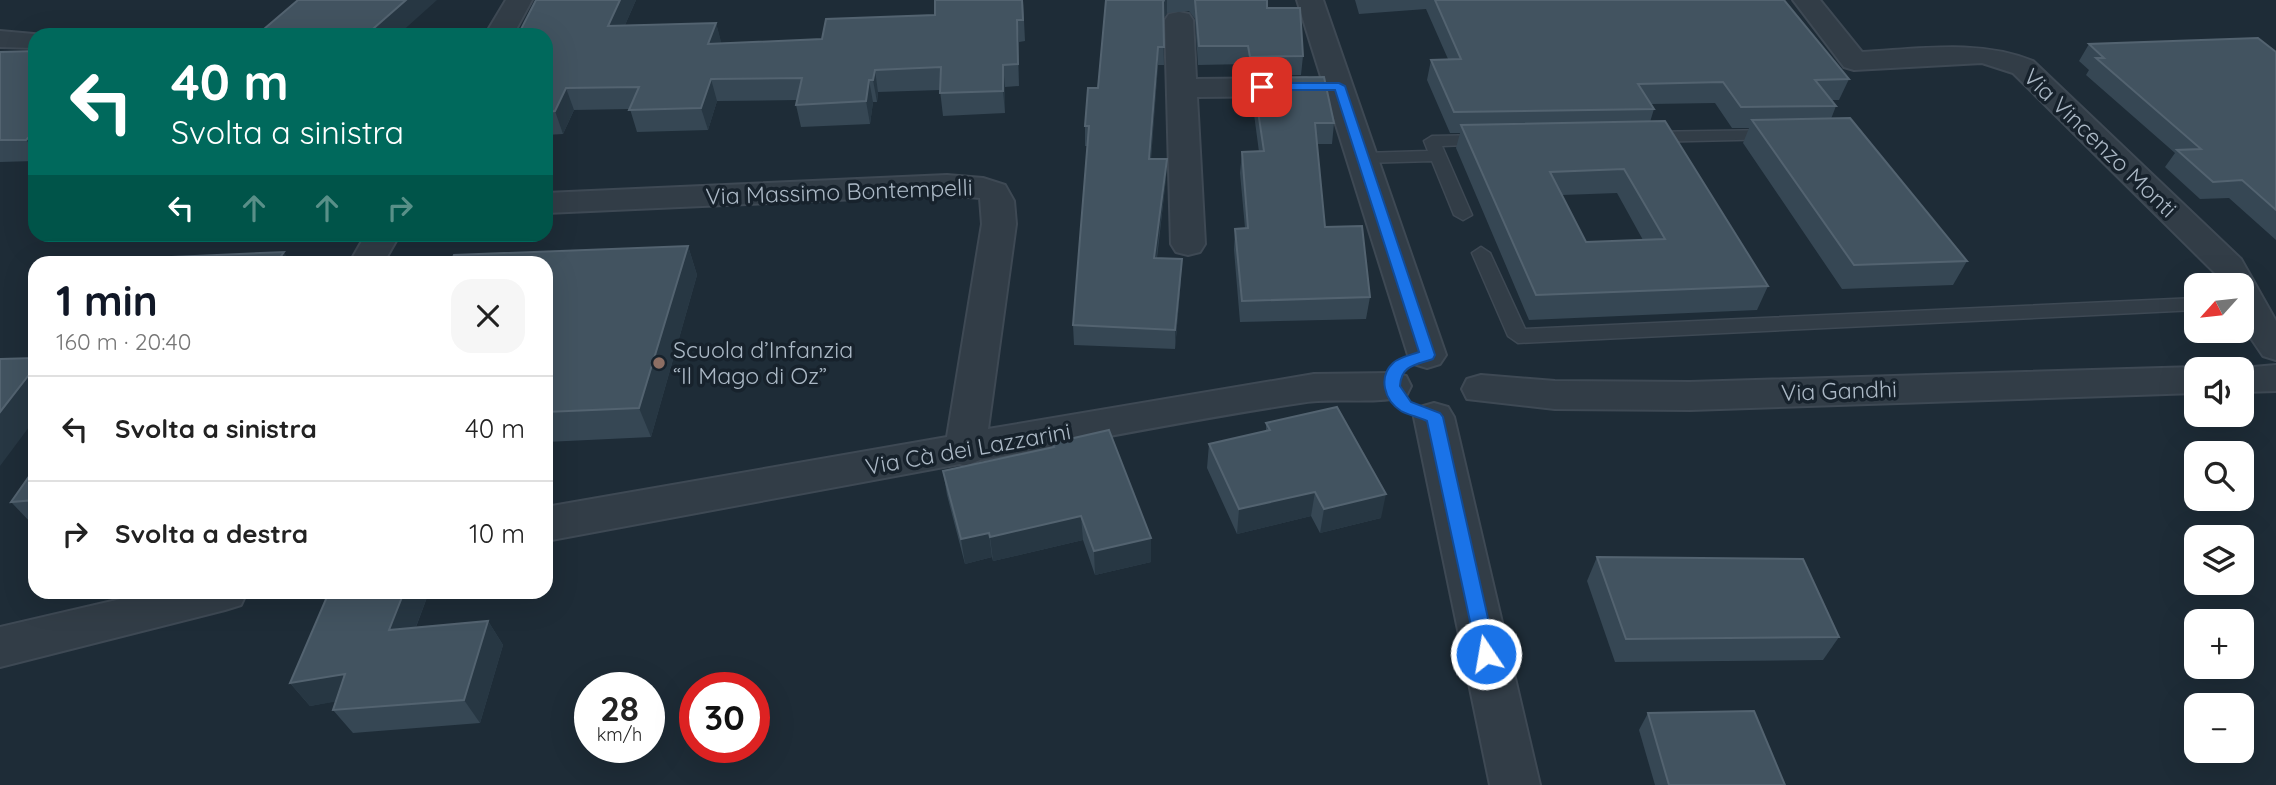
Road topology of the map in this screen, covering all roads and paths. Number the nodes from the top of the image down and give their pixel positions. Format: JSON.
{"nodes":[{"id":1,"x":519,"y":0,"type":"edge"},
{"id":2,"x":1310,"y":0,"type":"edge"},
{"id":3,"x":1806,"y":0,"type":"edge"},
{"id":4,"x":1179,"y":20,"type":"dead end"},
{"id":5,"x":503,"y":28,"type":"edge"},
{"id":6,"x":0,"y":39,"type":"edge"},
{"id":7,"x":28,"y":40,"type":"edge"},
{"id":8,"x":1339,"y":86,"type":"junction"},
{"id":9,"x":1184,"y":88,"type":"junction"},
{"id":10,"x":1794,"y":135,"type":"edge"},
{"id":11,"x":1627,"y":138,"type":"edge"},
{"id":12,"x":1502,"y":140,"type":"edge"},
{"id":13,"x":1438,"y":156,"type":"junction"},
{"id":14,"x":1363,"y":158,"type":"junction"},
{"id":15,"x":553,"y":203,"type":"edge"},
{"id":16,"x":1463,"y":215,"type":"dead end"},
{"id":17,"x":1188,"y":244,"type":"dead end"},
{"id":18,"x":1481,"y":253,"type":"dead end"},
{"id":19,"x":2234,"y":273,"type":"edge"},
{"id":20,"x":2184,"y":305,"type":"edge"},
{"id":21,"x":2254,"y":318,"type":"edge"},
{"id":22,"x":2276,"y":347,"type":"edge"},
{"id":23,"x":1427,"y":355,"type":"junction"},
{"id":24,"x":2276,"y":378,"type":"edge"},
{"id":25,"x":2254,"y":379,"type":"edge"},
{"id":26,"x":2184,"y":380,"type":"edge"},
{"id":27,"x":1392,"y":386,"type":"junction"},
{"id":28,"x":1481,"y":390,"type":"junction"},
{"id":29,"x":1434,"y":417,"type":"junction"},
{"id":30,"x":965,"y":451,"type":"junction"},
{"id":31,"x":553,"y":523,"type":"edge"},
{"id":32,"x":186,"y":599,"type":"edge"},
{"id":33,"x":0,"y":647,"type":"edge"},
{"id":34,"x":1515,"y":785,"type":"edge"}],
"edges":[{"from":1,"to":5,"type":"street"},
{"from":2,"to":8,"type":"street"},
{"from":3,"to":19,"type":"street","name":"Via Vincenzo Monti"},
{"from":4,"to":9,"type":"street"},
{"from":6,"to":7,"type":"street"},
{"from":8,"to":9,"type":"street"},
{"from":8,"to":14,"type":"street"},
{"from":9,"to":17,"type":"street"},
{"from":10,"to":11,"type":"lane"},
{"from":12,"to":13,"type":"lane"},
{"from":13,"to":14,"type":"lane"},
{"from":13,"to":16,"type":"lane"},
{"from":14,"to":23,"type":"street"},
{"from":15,"to":30,"type":"street","name":"Via Massimo Bontempelli"},
{"from":18,"to":20,"type":"lane"},
{"from":21,"to":22,"type":"street","name":"Via Vincenzo Monti"},
{"from":23,"to":27,"type":"street"},
{"from":23,"to":28,"type":"street"},
{"from":24,"to":25,"type":"street"},
{"from":26,"to":28,"type":"street","name":"Via Gandhi"},
{"from":27,"to":29,"type":"street"},
{"from":27,"to":30,"type":"street","name":"Via Cà dei Lazzarini"},
{"from":28,"to":29,"type":"street"},
{"from":29,"to":34,"type":"street"},
{"from":30,"to":31,"type":"street","name":"Via Cà dei Lazzarini"},
{"from":32,"to":33,"type":"street"}]}
